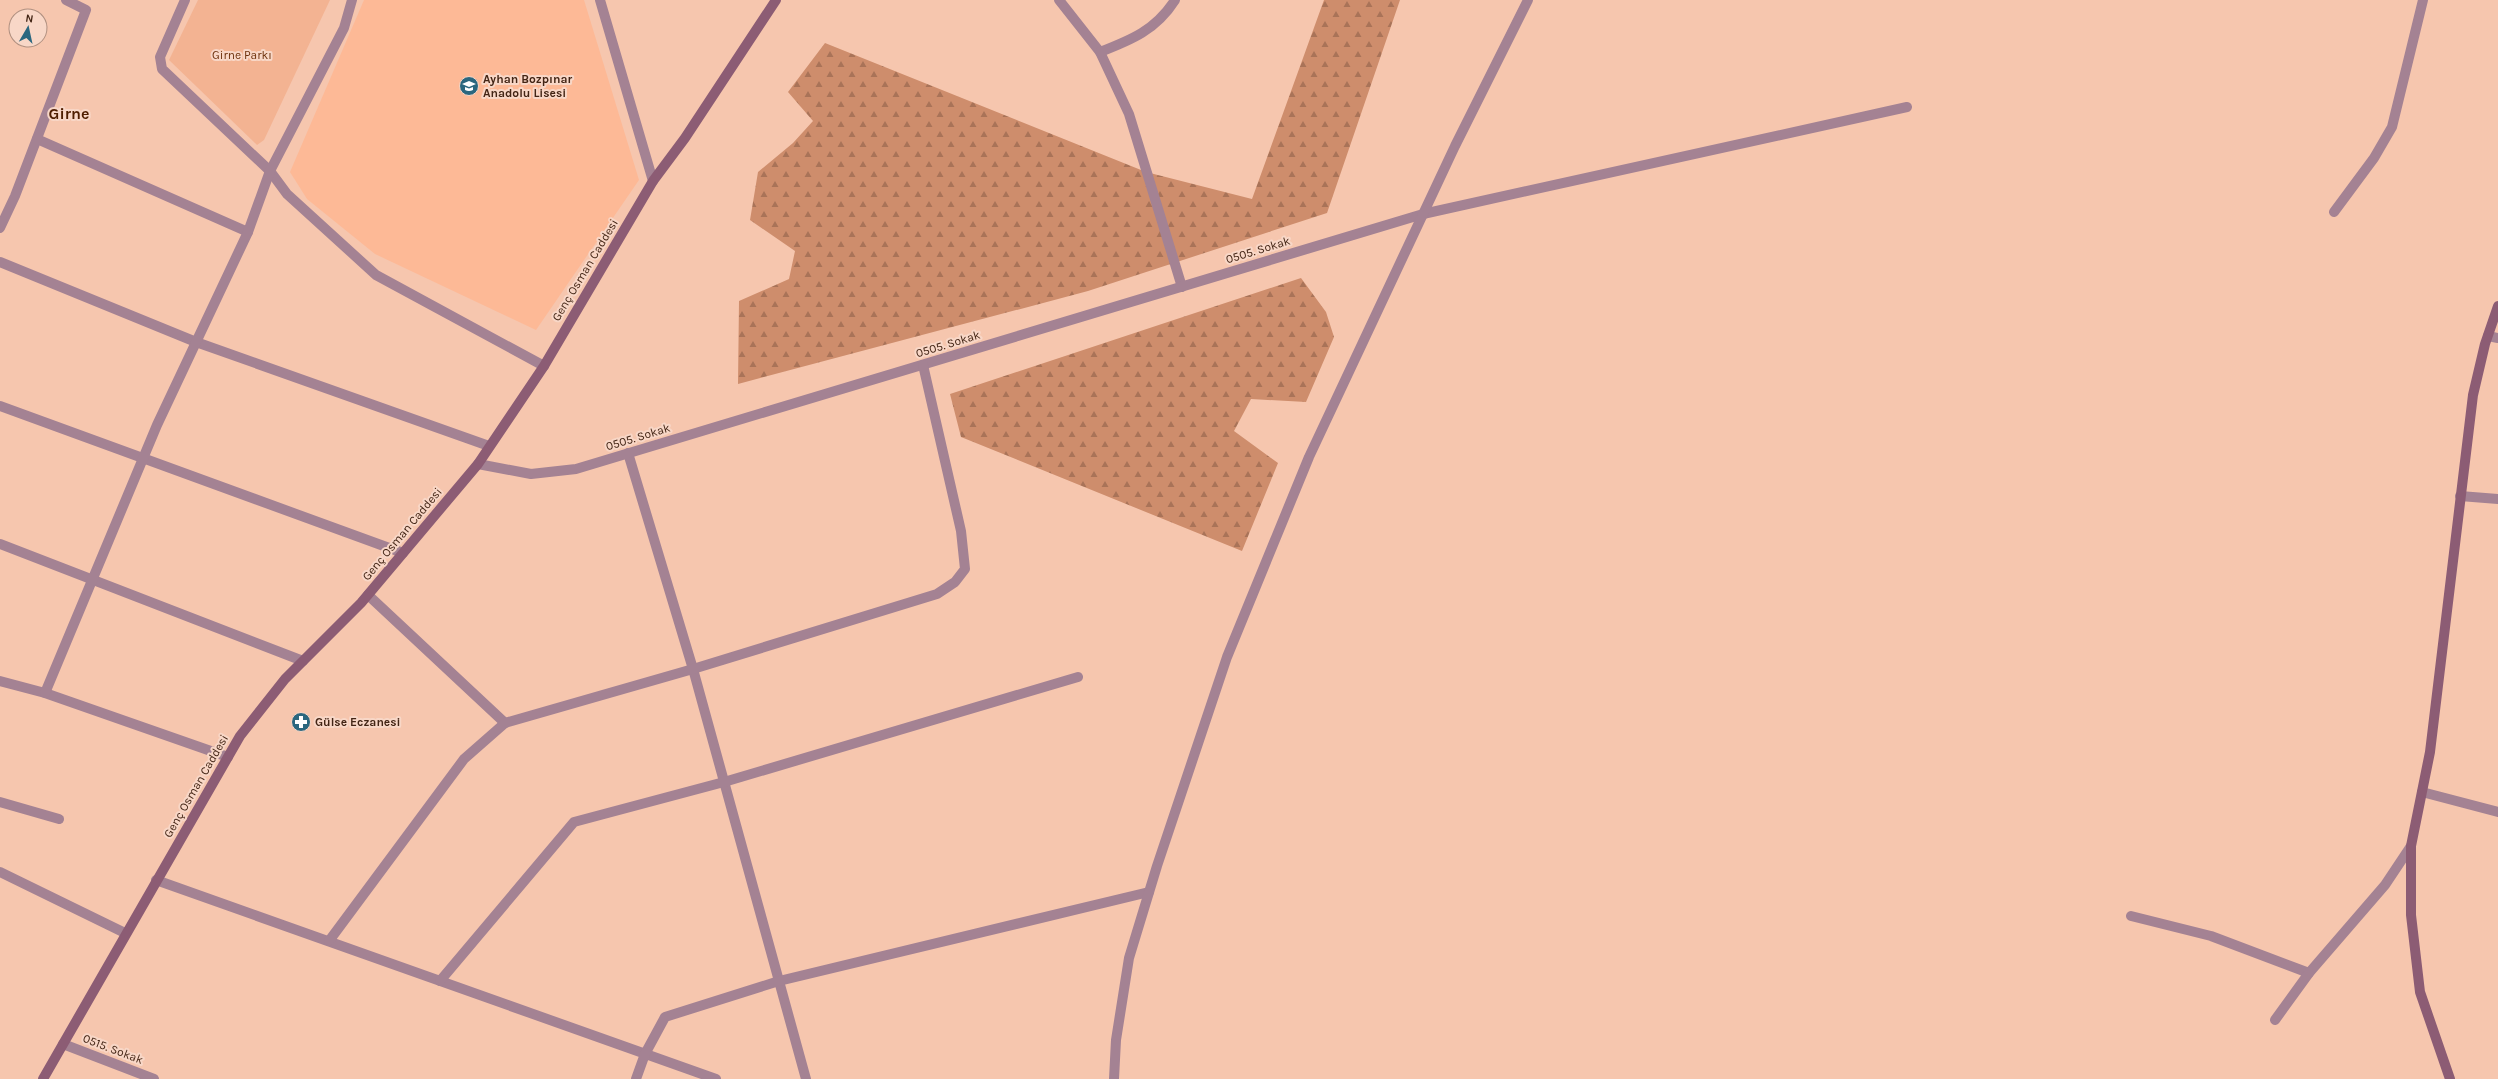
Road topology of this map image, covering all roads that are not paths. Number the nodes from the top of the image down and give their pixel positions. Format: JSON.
{"nodes":[{"id":1,"x":66,"y":0,"type":"edge"},
{"id":2,"x":185,"y":0,"type":"edge"},
{"id":3,"x":352,"y":0,"type":"edge"},
{"id":4,"x":600,"y":0,"type":"edge"},
{"id":5,"x":776,"y":0,"type":"edge"},
{"id":6,"x":1059,"y":0,"type":"edge"},
{"id":7,"x":1175,"y":0,"type":"edge"},
{"id":8,"x":1528,"y":0,"type":"edge"},
{"id":9,"x":2423,"y":0,"type":"edge"},
{"id":10,"x":1100,"y":52,"type":"junction"},
{"id":11,"x":1907,"y":107,"type":"dead end"},
{"id":12,"x":37,"y":139,"type":"junction"},
{"id":13,"x":270,"y":170,"type":"junction"},
{"id":14,"x":653,"y":181,"type":"junction"},
{"id":15,"x":2334,"y":212,"type":"dead end"},
{"id":16,"x":1423,"y":214,"type":"junction"},
{"id":17,"x":0,"y":228,"type":"edge"},
{"id":18,"x":248,"y":232,"type":"junction"},
{"id":19,"x":0,"y":262,"type":"edge"},
{"id":20,"x":1182,"y":286,"type":"junction"},
{"id":21,"x":2498,"y":306,"type":"edge"},
{"id":22,"x":2488,"y":336,"type":"junction"},
{"id":23,"x":2498,"y":338,"type":"edge"},
{"id":24,"x":196,"y":342,"type":"junction"},
{"id":25,"x":924,"y":365,"type":"junction"},
{"id":26,"x":544,"y":366,"type":"junction"},
{"id":27,"x":0,"y":406,"type":"edge"},
{"id":28,"x":490,"y":446,"type":"junction"},
{"id":29,"x":628,"y":453,"type":"junction"},
{"id":30,"x":144,"y":457,"type":"junction"},
{"id":31,"x":478,"y":464,"type":"junction"},
{"id":32,"x":2460,"y":496,"type":"junction"},
{"id":33,"x":2498,"y":499,"type":"edge"},
{"id":34,"x":0,"y":544,"type":"edge"},
{"id":35,"x":403,"y":553,"type":"junction"},
{"id":36,"x":93,"y":578,"type":"junction"},
{"id":37,"x":368,"y":595,"type":"junction"},
{"id":38,"x":303,"y":661,"type":"junction"},
{"id":39,"x":693,"y":669,"type":"junction"},
{"id":40,"x":1078,"y":676,"type":"dead end"},
{"id":41,"x":0,"y":681,"type":"edge"},
{"id":42,"x":45,"y":694,"type":"junction"},
{"id":43,"x":505,"y":723,"type":"junction"},
{"id":44,"x":228,"y":757,"type":"junction"},
{"id":45,"x":724,"y":782,"type":"junction"},
{"id":46,"x":2422,"y":792,"type":"junction"},
{"id":47,"x":0,"y":802,"type":"edge"},
{"id":48,"x":2498,"y":812,"type":"edge"},
{"id":49,"x":59,"y":819,"type":"dead end"},
{"id":50,"x":2411,"y":846,"type":"junction"},
{"id":51,"x":0,"y":872,"type":"edge"},
{"id":52,"x":156,"y":880,"type":"junction"},
{"id":53,"x":1150,"y":892,"type":"junction"},
{"id":54,"x":2131,"y":916,"type":"dead end"},
{"id":55,"x":125,"y":933,"type":"junction"},
{"id":56,"x":329,"y":941,"type":"junction"},
{"id":57,"x":2309,"y":973,"type":"junction"},
{"id":58,"x":440,"y":981,"type":"junction"},
{"id":59,"x":779,"y":981,"type":"junction"},
{"id":60,"x":2275,"y":1020,"type":"dead end"},
{"id":61,"x":63,"y":1044,"type":"junction"},
{"id":62,"x":645,"y":1054,"type":"junction"},
{"id":63,"x":43,"y":1079,"type":"edge"},
{"id":64,"x":154,"y":1079,"type":"edge"},
{"id":65,"x":636,"y":1079,"type":"edge"},
{"id":66,"x":716,"y":1079,"type":"edge"},
{"id":67,"x":806,"y":1079,"type":"edge"},
{"id":68,"x":1114,"y":1079,"type":"edge"},
{"id":69,"x":2450,"y":1079,"type":"edge"}],
"edges":[{"from":1,"to":12,"type":"street"},
{"from":2,"to":13,"type":"street"},
{"from":3,"to":13,"type":"street"},
{"from":4,"to":14,"type":"street"},
{"from":5,"to":14,"type":"street","name":"Genç Osman Caddesi"},
{"from":6,"to":10,"type":"street"},
{"from":7,"to":10,"type":"street"},
{"from":8,"to":16,"type":"street"},
{"from":9,"to":15,"type":"street"},
{"from":10,"to":20,"type":"street"},
{"from":11,"to":16,"type":"street","name":"0505. Sokak"},
{"from":12,"to":17,"type":"street"},
{"from":12,"to":18,"type":"street"},
{"from":13,"to":18,"type":"street"},
{"from":13,"to":26,"type":"street"},
{"from":14,"to":26,"type":"street","name":"Genç Osman Caddesi"},
{"from":16,"to":20,"type":"street","name":"0505. Sokak"},
{"from":16,"to":53,"type":"street"},
{"from":18,"to":24,"type":"street"},
{"from":19,"to":24,"type":"street"},
{"from":20,"to":25,"type":"street","name":"0505. Sokak"},
{"from":21,"to":22,"type":"street"},
{"from":22,"to":23,"type":"street"},
{"from":22,"to":32,"type":"street"},
{"from":24,"to":28,"type":"street"},
{"from":24,"to":30,"type":"street"},
{"from":25,"to":29,"type":"street","name":"0505. Sokak"},
{"from":25,"to":39,"type":"street"},
{"from":26,"to":28,"type":"street","name":"Genç Osman Caddesi"},
{"from":27,"to":30,"type":"street"},
{"from":28,"to":31,"type":"street","name":"Genç Osman Caddesi"},
{"from":29,"to":31,"type":"street","name":"0505. Sokak"},
{"from":29,"to":39,"type":"street"},
{"from":30,"to":35,"type":"street"},
{"from":30,"to":36,"type":"street"},
{"from":31,"to":35,"type":"street","name":"Genç Osman Caddesi"},
{"from":32,"to":33,"type":"street"},
{"from":32,"to":46,"type":"street"},
{"from":34,"to":36,"type":"street"},
{"from":35,"to":37,"type":"street","name":"Genç Osman Caddesi"},
{"from":36,"to":38,"type":"street"},
{"from":36,"to":42,"type":"street"},
{"from":37,"to":38,"type":"street","name":"Genç Osman Caddesi"},
{"from":37,"to":43,"type":"street"},
{"from":38,"to":44,"type":"street","name":"Genç Osman Caddesi"},
{"from":39,"to":43,"type":"street"},
{"from":39,"to":45,"type":"street"},
{"from":40,"to":45,"type":"street"},
{"from":41,"to":42,"type":"street"},
{"from":42,"to":44,"type":"street"},
{"from":43,"to":56,"type":"street"},
{"from":44,"to":52,"type":"street","name":"Genç Osman Caddesi"},
{"from":45,"to":58,"type":"street"},
{"from":45,"to":59,"type":"street"},
{"from":46,"to":48,"type":"street"},
{"from":46,"to":50,"type":"street"},
{"from":47,"to":49,"type":"street"},
{"from":50,"to":57,"type":"street"},
{"from":50,"to":69,"type":"street"},
{"from":51,"to":55,"type":"street"},
{"from":52,"to":55,"type":"street","name":"Genç Osman Caddesi"},
{"from":52,"to":56,"type":"street"},
{"from":53,"to":59,"type":"street"},
{"from":53,"to":68,"type":"street"},
{"from":54,"to":57,"type":"street"},
{"from":55,"to":61,"type":"street","name":"Genç Osman Caddesi"},
{"from":56,"to":58,"type":"street"},
{"from":57,"to":60,"type":"street"},
{"from":58,"to":62,"type":"street"},
{"from":59,"to":62,"type":"street"},
{"from":59,"to":67,"type":"street"},
{"from":61,"to":63,"type":"street","name":"Genç Osman Caddesi"},
{"from":61,"to":64,"type":"street","name":"0515. Sokak"},
{"from":62,"to":65,"type":"street"},
{"from":62,"to":66,"type":"street"}]}
